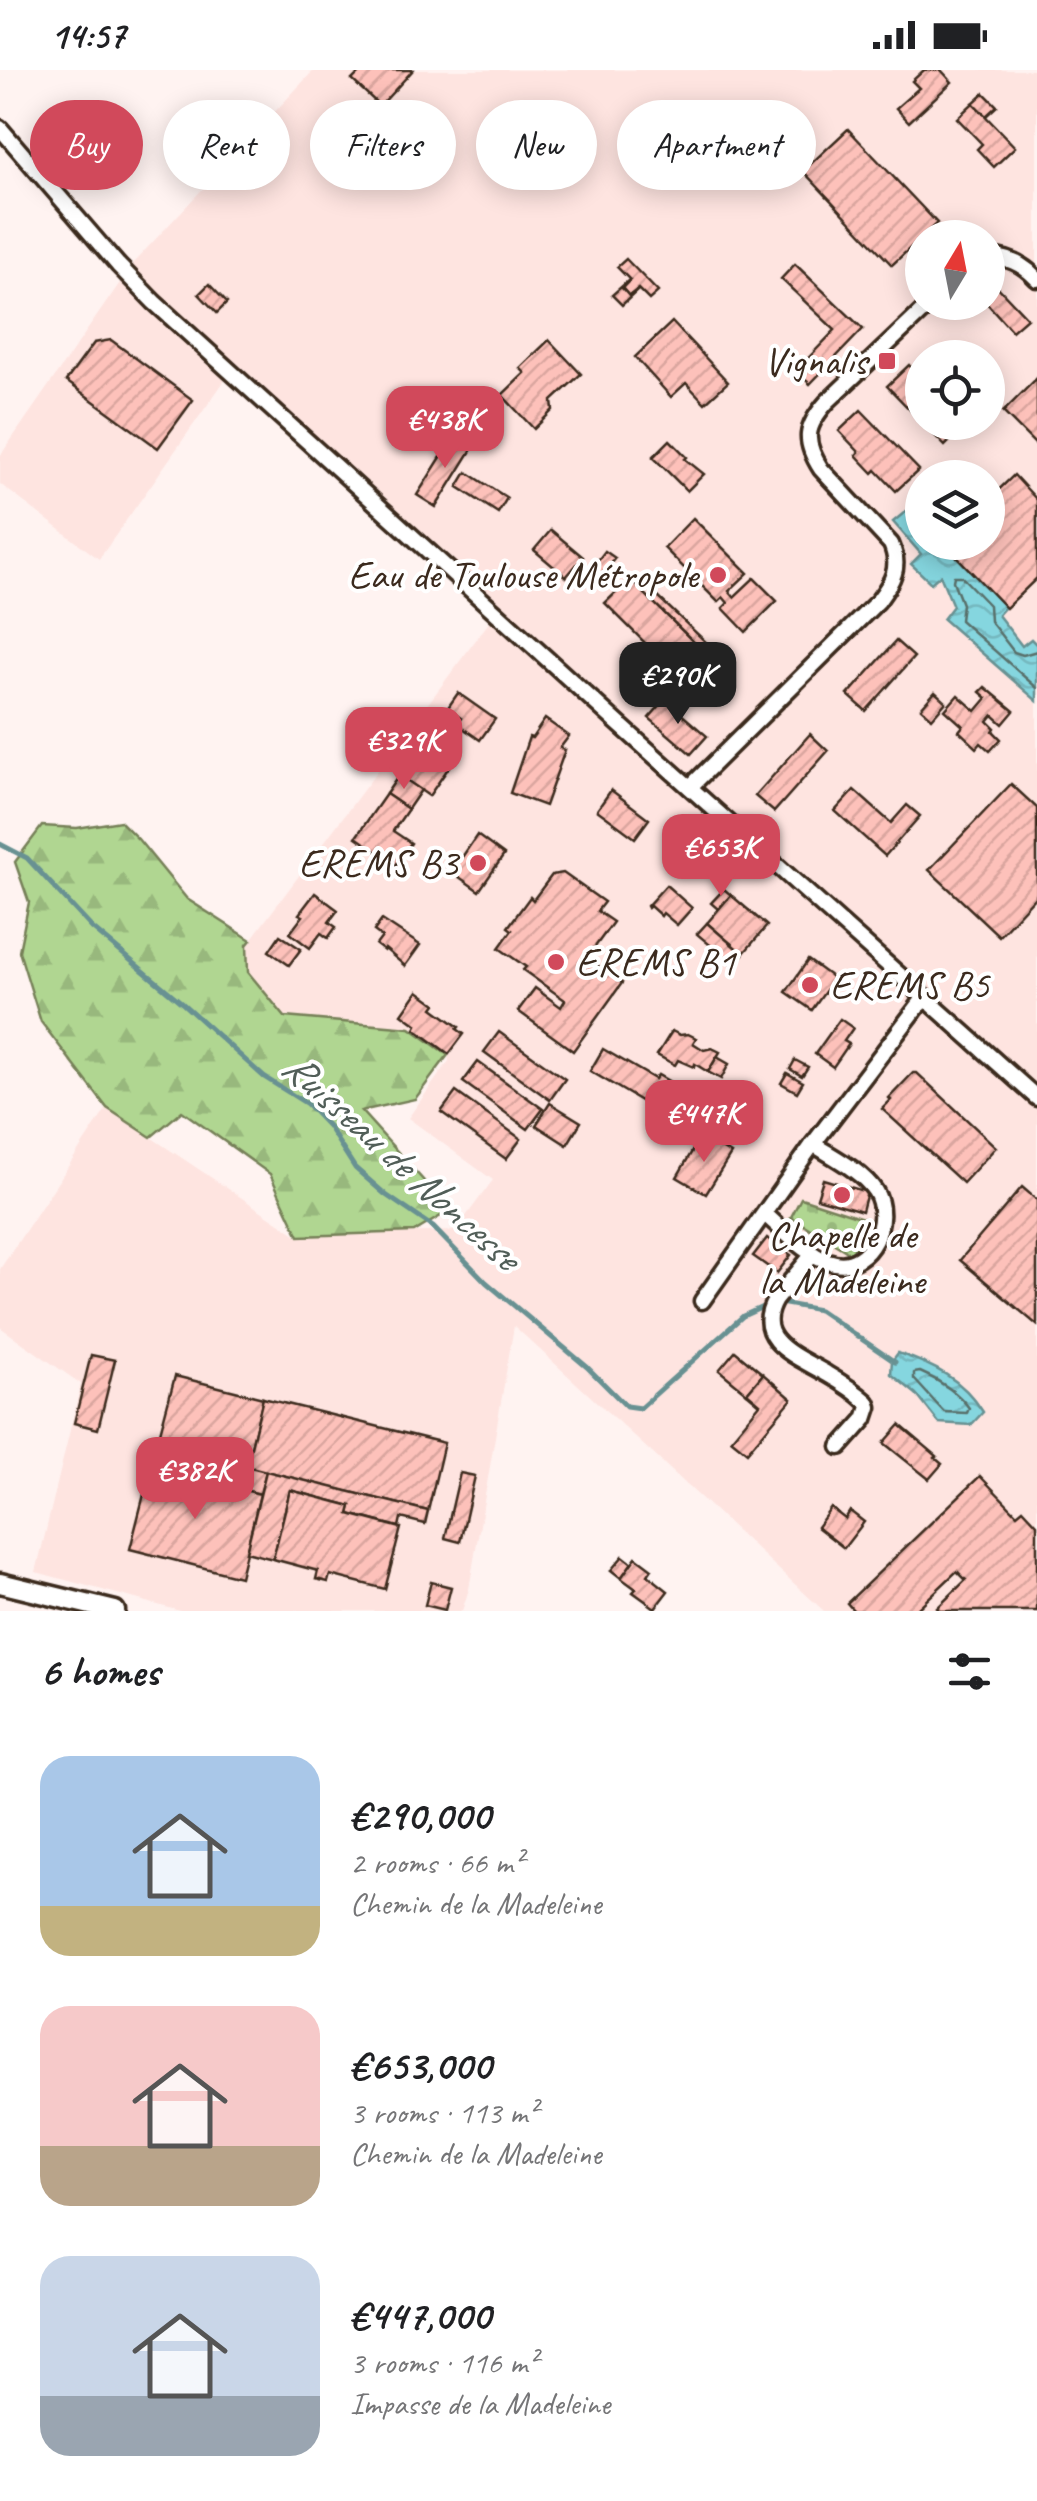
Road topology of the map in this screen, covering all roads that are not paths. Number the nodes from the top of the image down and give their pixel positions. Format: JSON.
{"nodes":[{"id":1,"x":0,"y":128,"type":"edge"},
{"id":2,"x":1005,"y":258,"type":"edge"},
{"id":3,"x":1037,"y":278,"type":"edge"},
{"id":4,"x":913,"y":320,"type":"edge"},
{"id":5,"x":690,"y":787,"type":"junction"},
{"id":6,"x":925,"y":998,"type":"junction"},
{"id":7,"x":1037,"y":1098,"type":"edge"},
{"id":8,"x":814,"y":1144,"type":"junction"},
{"id":9,"x":765,"y":1214,"type":"junction"},
{"id":10,"x":813,"y":1254,"type":"junction"},
{"id":11,"x":702,"y":1301,"type":"dead end"},
{"id":12,"x":840,"y":1447,"type":"dead end"},
{"id":13,"x":0,"y":1582,"type":"edge"},
{"id":14,"x":114,"y":1611,"type":"edge"}],
"edges":[{"from":1,"to":5,"type":"street"},
{"from":2,"to":3,"type":"street"},
{"from":4,"to":5,"type":"street"},
{"from":5,"to":6,"type":"street"},
{"from":6,"to":7,"type":"street"},
{"from":6,"to":8,"type":"street"},
{"from":8,"to":9,"type":"street"},
{"from":8,"to":10,"type":"street"},
{"from":9,"to":10,"type":"street"},
{"from":9,"to":11,"type":"street"},
{"from":10,"to":12,"type":"street"},
{"from":13,"to":14,"type":"street"}]}
